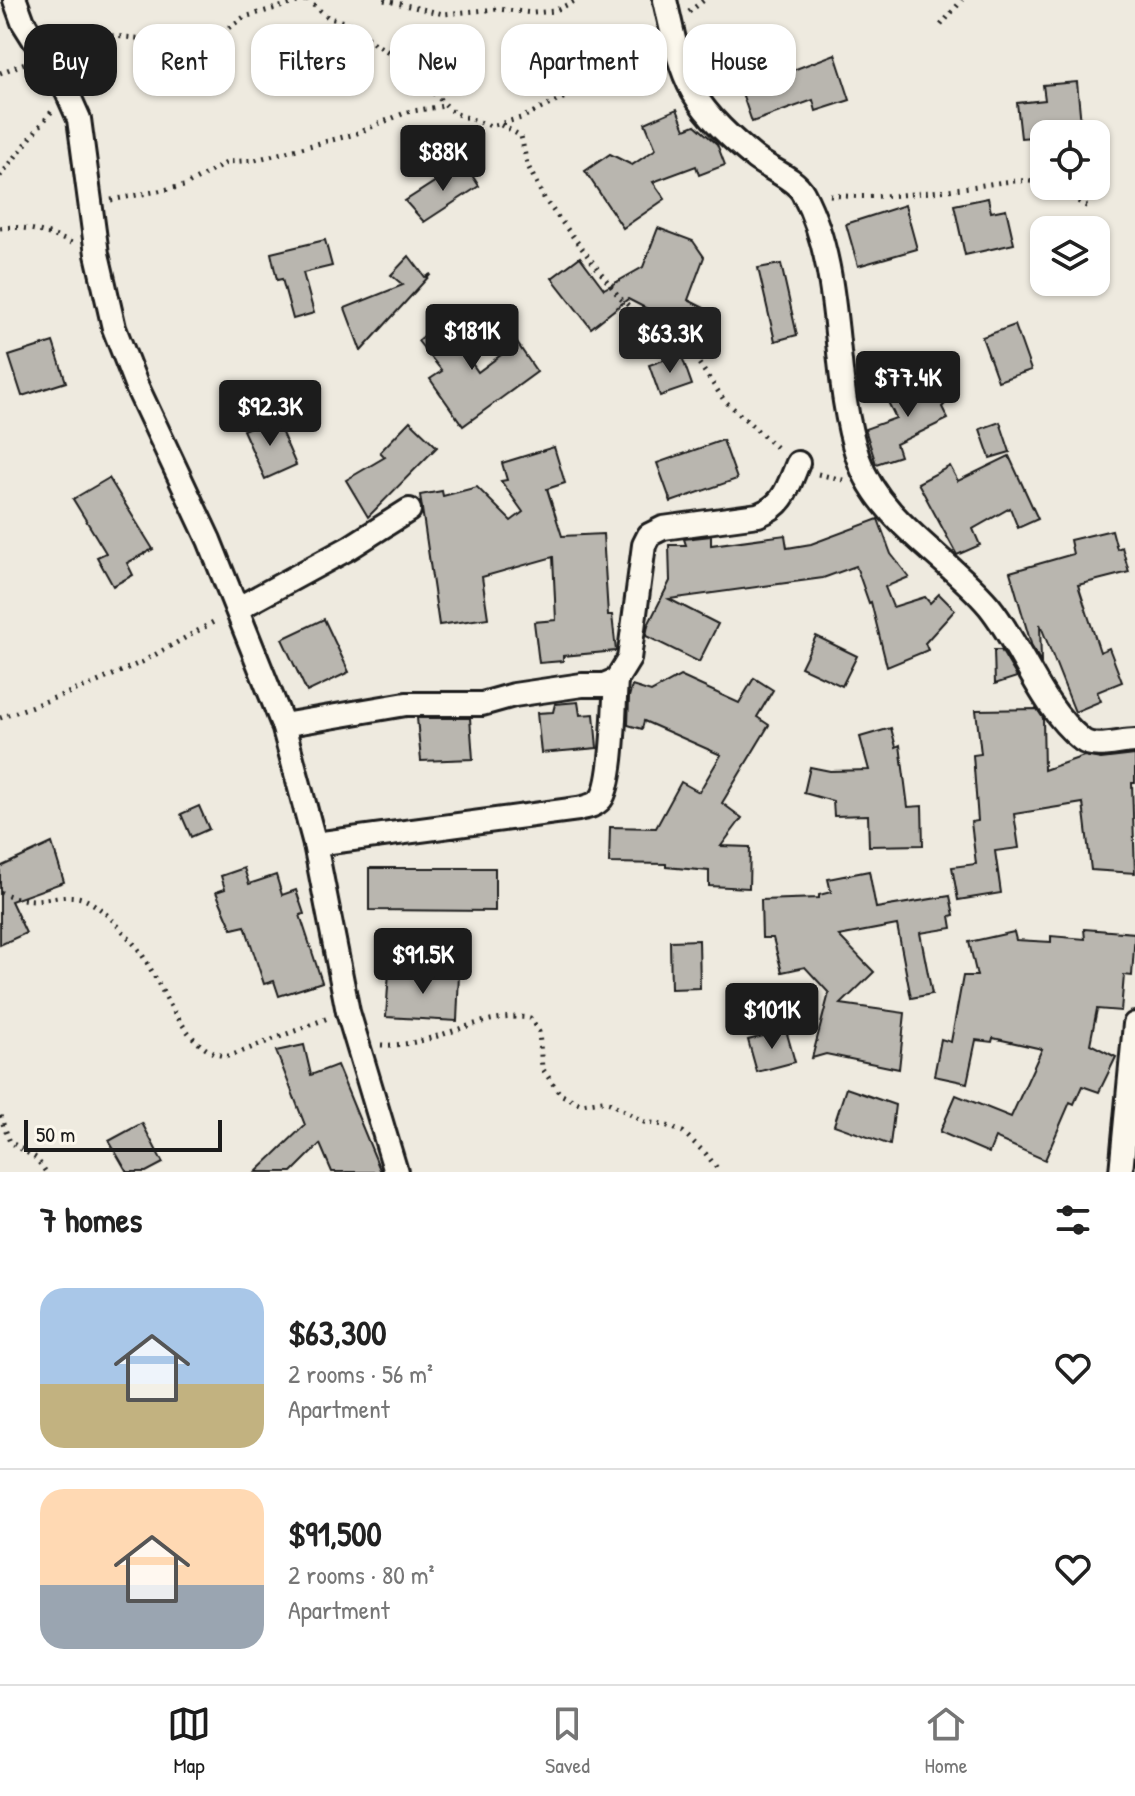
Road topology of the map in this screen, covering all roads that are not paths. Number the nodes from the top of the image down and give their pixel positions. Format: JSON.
{"nodes":[{"id":1,"x":15,"y":0,"type":"edge"},
{"id":2,"x":665,"y":0,"type":"edge"},
{"id":3,"x":798,"y":463,"type":"road end"},
{"id":4,"x":409,"y":510,"type":"dead end"},
{"id":5,"x":237,"y":609,"type":"junction"},
{"id":6,"x":616,"y":680,"type":"junction"},
{"id":7,"x":283,"y":725,"type":"junction"},
{"id":8,"x":1135,"y":741,"type":"edge"},
{"id":9,"x":315,"y":844,"type":"junction"},
{"id":10,"x":1135,"y":1024,"type":"edge"},
{"id":11,"x":396,"y":1172,"type":"edge"},
{"id":12,"x":1121,"y":1172,"type":"edge"}],
"edges":[{"from":1,"to":5,"type":"street"},
{"from":2,"to":8,"type":"street"},
{"from":3,"to":6,"type":"street"},
{"from":4,"to":5,"type":"street"},
{"from":5,"to":7,"type":"street"},
{"from":6,"to":7,"type":"street"},
{"from":6,"to":9,"type":"street"},
{"from":7,"to":9,"type":"street"},
{"from":9,"to":11,"type":"street"},
{"from":10,"to":12,"type":"street"}]}
